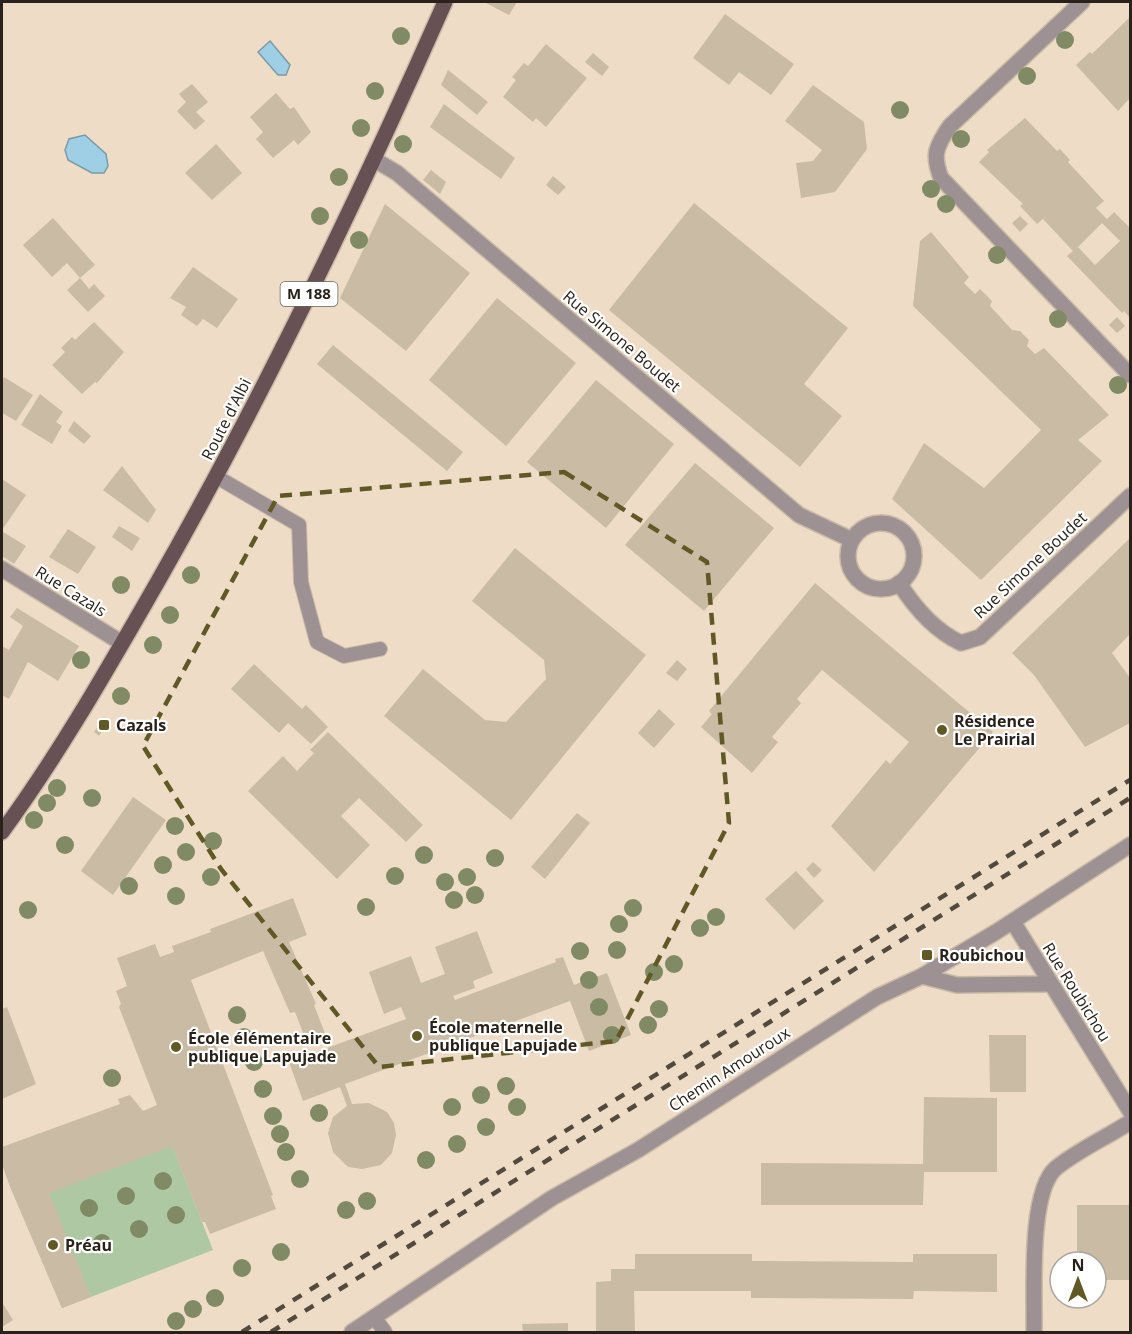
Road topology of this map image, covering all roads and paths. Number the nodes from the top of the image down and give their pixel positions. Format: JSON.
{"nodes":[{"id":1,"x":445,"y":2,"type":"edge"},
{"id":2,"x":1082,"y":2,"type":"edge"},
{"id":3,"x":375,"y":160,"type":"junction"},
{"id":4,"x":1131,"y":375,"type":"edge"},
{"id":5,"x":218,"y":477,"type":"junction"},
{"id":6,"x":1131,"y":496,"type":"edge"},
{"id":7,"x":852,"y":540,"type":"junction"},
{"id":8,"x":2,"y":569,"type":"edge"},
{"id":9,"x":899,"y":583,"type":"junction"},
{"id":10,"x":122,"y":643,"type":"junction"},
{"id":11,"x":380,"y":649,"type":"dead end"},
{"id":12,"x":2,"y":832,"type":"edge"},
{"id":13,"x":1131,"y":846,"type":"edge"},
{"id":14,"x":1013,"y":922,"type":"junction"},
{"id":15,"x":922,"y":976,"type":"junction"},
{"id":16,"x":1050,"y":984,"type":"junction"},
{"id":17,"x":1131,"y":1111,"type":"edge"},
{"id":18,"x":1131,"y":1122,"type":"edge"},
{"id":19,"x":374,"y":1317,"type":"junction"},
{"id":20,"x":352,"y":1332,"type":"edge"},
{"id":21,"x":385,"y":1332,"type":"edge"},
{"id":22,"x":1034,"y":1332,"type":"edge"}],
"edges":[{"from":1,"to":3,"type":"main road","name":"Route d'Albi","number":"M 188"},
{"from":2,"to":4,"type":"street"},
{"from":3,"to":5,"type":"main road","name":"Route d'Albi","number":"M 188"},
{"from":3,"to":7,"type":"street","name":"Rue Simone Boudet"},
{"from":5,"to":10,"type":"main road","name":"Route d'Albi","number":"M 188"},
{"from":5,"to":11,"type":"lane"},
{"from":6,"to":9,"type":"street","name":"Rue Simone Boudet"},
{"from":7,"to":9,"type":"street"},
{"from":7,"to":9,"type":"street"},
{"from":8,"to":10,"type":"street","name":"Rue Cazals"},
{"from":10,"to":12,"type":"main road","name":"Route d'Albi","number":"M 188"},
{"from":13,"to":14,"type":"street","name":"Chemin Amouroux"},
{"from":14,"to":15,"type":"street","name":"Chemin Amouroux"},
{"from":14,"to":16,"type":"street","name":"Rue Roubichou"},
{"from":15,"to":16,"type":"street"},
{"from":15,"to":19,"type":"street","name":"Chemin Amouroux"},
{"from":16,"to":17,"type":"street","name":"Rue Roubichou"},
{"from":18,"to":22,"type":"street"},
{"from":19,"to":20,"type":"street","name":"Chemin Amouroux"},
{"from":19,"to":21,"type":"lane"}]}
